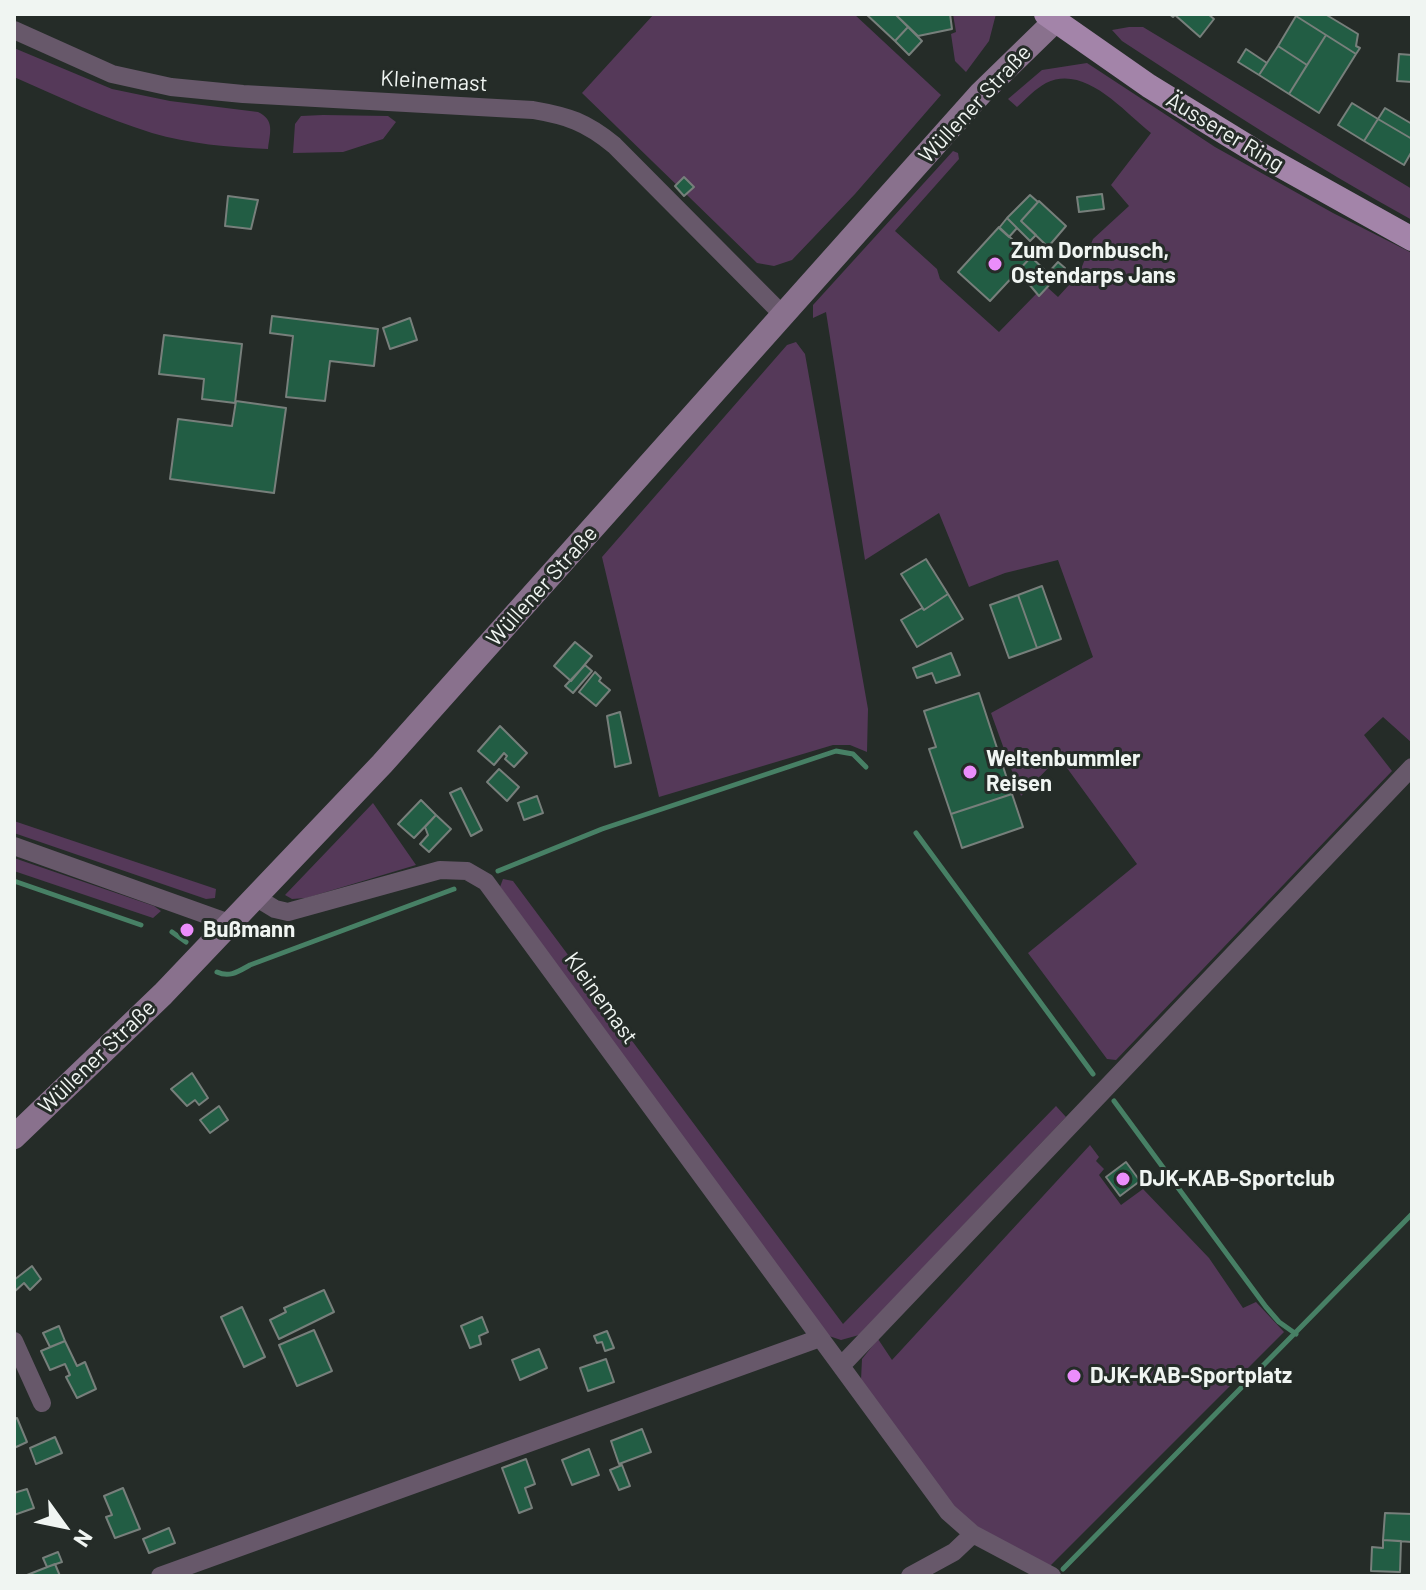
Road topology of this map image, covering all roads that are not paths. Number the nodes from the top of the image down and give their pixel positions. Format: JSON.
{"nodes":[{"id":1,"x":1050,"y":17,"type":"edge"},
{"id":2,"x":14,"y":30,"type":"edge"},
{"id":3,"x":1412,"y":239,"type":"edge"},
{"id":4,"x":783,"y":315,"type":"junction"},
{"id":5,"x":1412,"y":767,"type":"edge"},
{"id":6,"x":14,"y":846,"type":"edge"},
{"id":7,"x":257,"y":898,"type":"junction"},
{"id":8,"x":232,"y":924,"type":"junction"},
{"id":9,"x":14,"y":1137,"type":"edge"},
{"id":10,"x":820,"y":1338,"type":"junction"},
{"id":11,"x":14,"y":1341,"type":"edge"},
{"id":12,"x":841,"y":1366,"type":"junction"},
{"id":13,"x":42,"y":1403,"type":"dead end"},
{"id":14,"x":973,"y":1534,"type":"junction"},
{"id":15,"x":160,"y":1576,"type":"edge"},
{"id":16,"x":910,"y":1576,"type":"edge"},
{"id":17,"x":1052,"y":1576,"type":"edge"}],
"edges":[{"from":1,"to":3,"type":"main road","name":"Äusserer Ring"},
{"from":1,"to":4,"type":"main road","name":"Wüllener Straße"},
{"from":2,"to":4,"type":"street","name":"Kleinemast"},
{"from":4,"to":7,"type":"main road","name":"Wüllener Straße"},
{"from":5,"to":12,"type":"street"},
{"from":6,"to":8,"type":"street"},
{"from":7,"to":8,"type":"main road","name":"Wüllener Straße"},
{"from":7,"to":10,"type":"street","name":"Kleinemast"},
{"from":8,"to":9,"type":"main road","name":"Wüllener Straße"},
{"from":10,"to":12,"type":"street","name":"Kleinemast"},
{"from":10,"to":15,"type":"street"},
{"from":11,"to":13,"type":"street"},
{"from":12,"to":14,"type":"street","name":"Kleinemast"},
{"from":14,"to":16,"type":"street"},
{"from":14,"to":17,"type":"street","name":"Kleinemast"}]}
